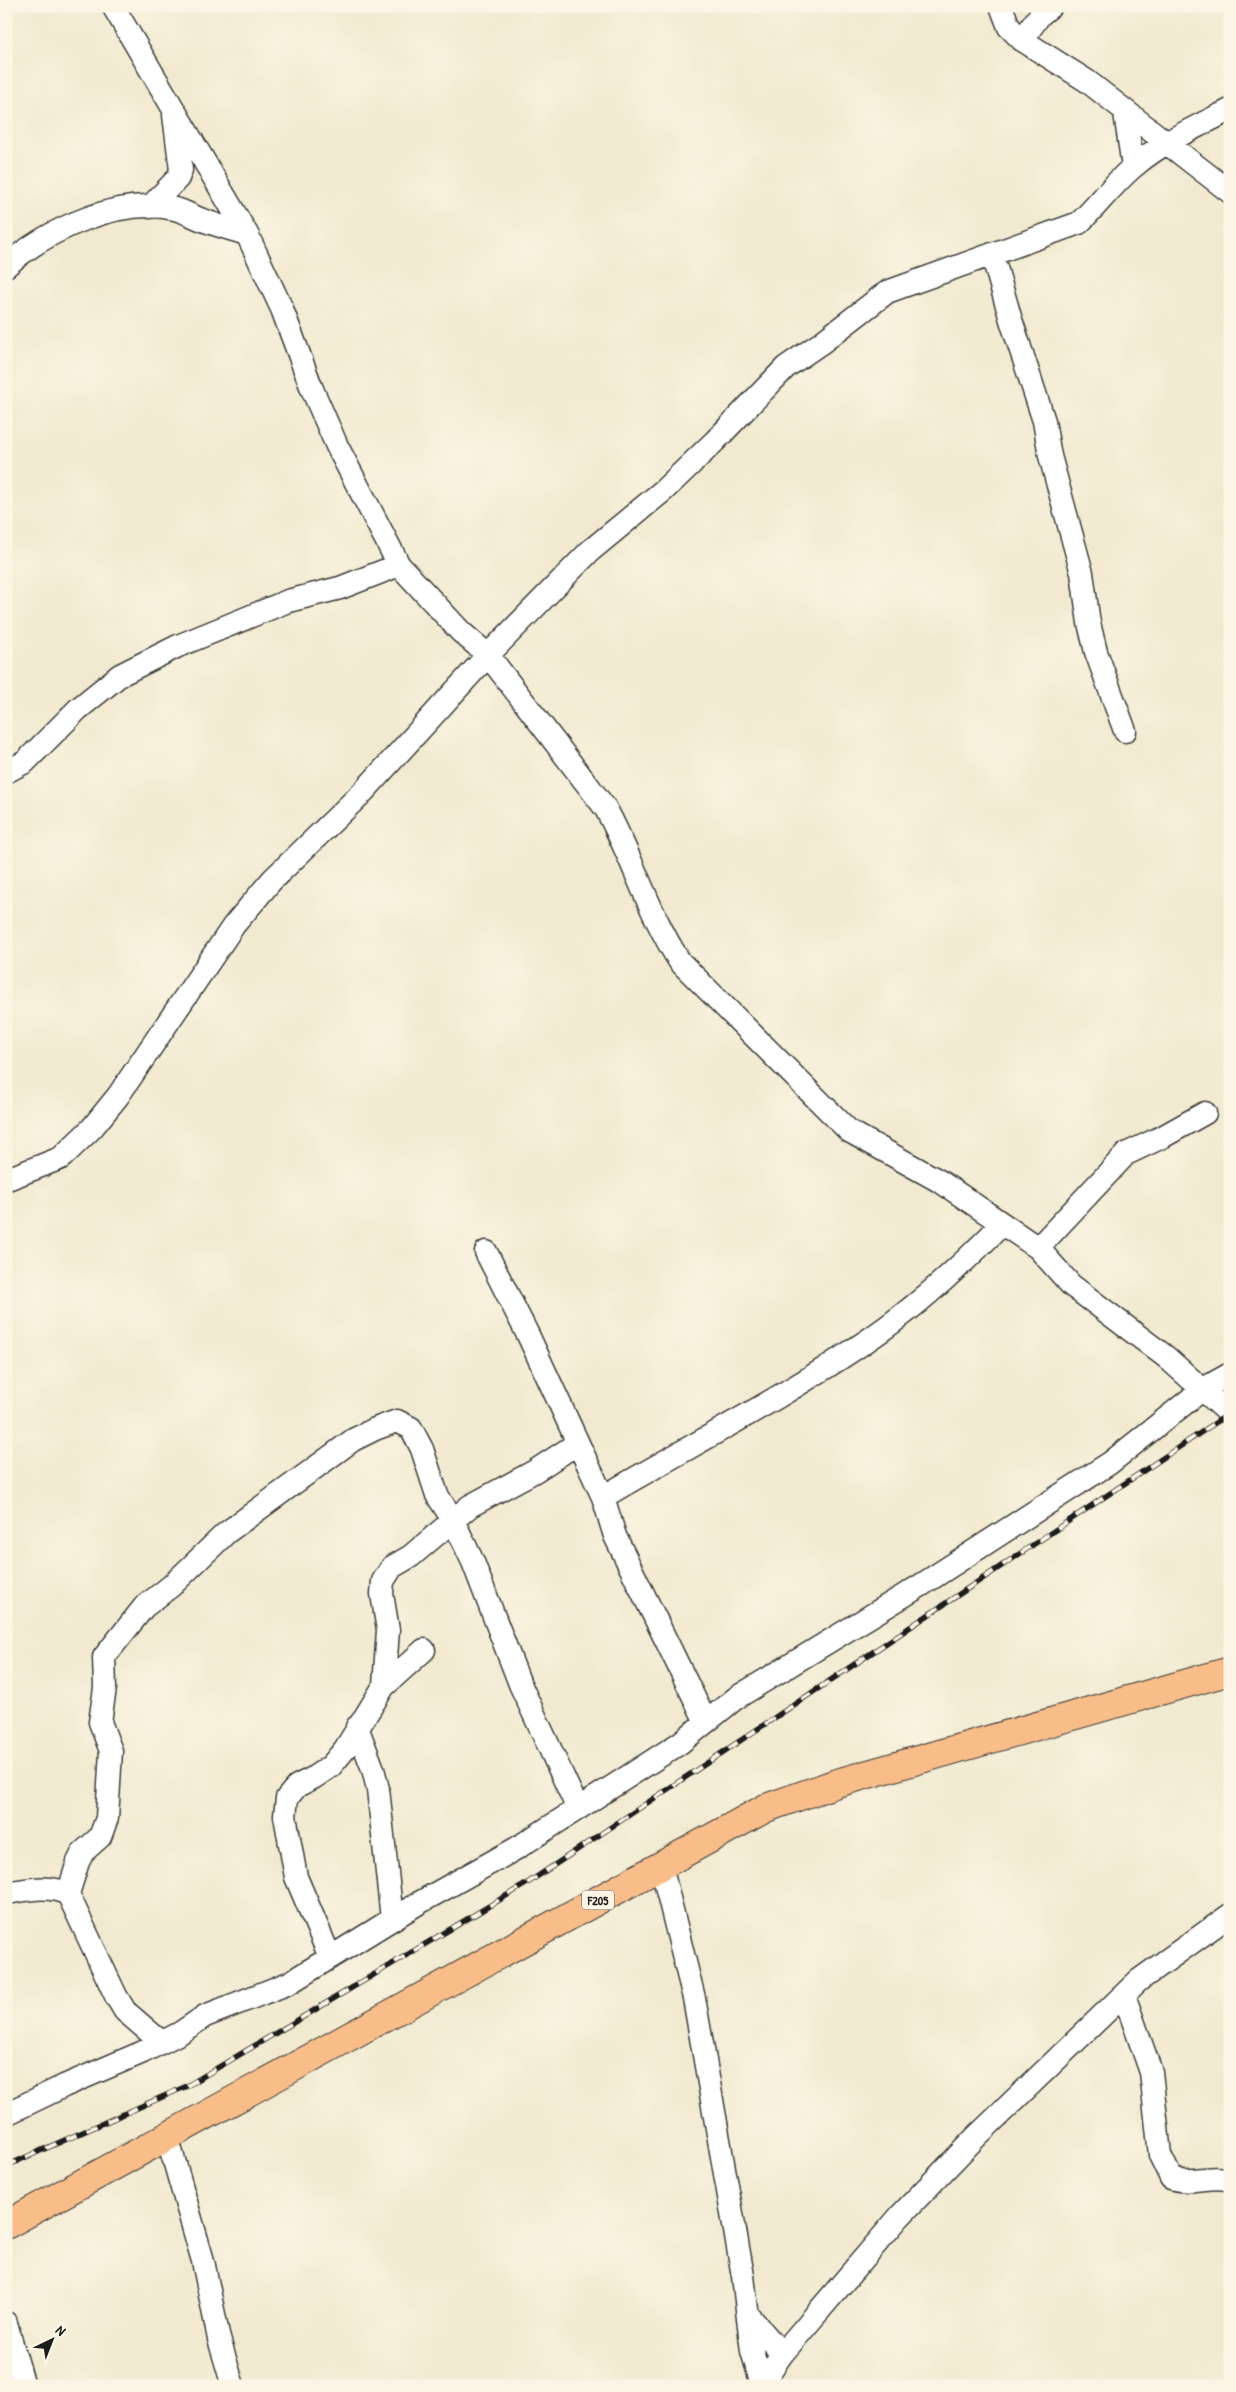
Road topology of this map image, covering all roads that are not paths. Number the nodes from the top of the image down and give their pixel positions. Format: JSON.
{"nodes":[{"id":1,"x":113,"y":6,"type":"edge"},
{"id":2,"x":1001,"y":6,"type":"edge"},
{"id":3,"x":1051,"y":6,"type":"edge"},
{"id":4,"x":1022,"y":40,"type":"junction"},
{"id":5,"x":173,"y":108,"type":"junction"},
{"id":6,"x":1230,"y":110,"type":"edge"},
{"id":7,"x":1125,"y":113,"type":"junction"},
{"id":8,"x":1165,"y":142,"type":"junction"},
{"id":9,"x":1132,"y":167,"type":"junction"},
{"id":10,"x":1230,"y":192,"type":"edge"},
{"id":11,"x":150,"y":207,"type":"junction"},
{"id":12,"x":247,"y":234,"type":"junction"},
{"id":13,"x":992,"y":254,"type":"junction"},
{"id":14,"x":6,"y":266,"type":"edge"},
{"id":15,"x":398,"y":565,"type":"junction"},
{"id":16,"x":488,"y":655,"type":"junction"},
{"id":17,"x":1125,"y":731,"type":"dead end"},
{"id":18,"x":6,"y":772,"type":"edge"},
{"id":19,"x":1205,"y":1113,"type":"dead end"},
{"id":20,"x":6,"y":1177,"type":"edge"},
{"id":21,"x":1002,"y":1224,"type":"junction"},
{"id":22,"x":1038,"y":1248,"type":"junction"},
{"id":23,"x":486,"y":1252,"type":"dead end"},
{"id":24,"x":1230,"y":1374,"type":"edge"},
{"id":25,"x":1203,"y":1389,"type":"junction"},
{"id":26,"x":1230,"y":1414,"type":"edge"},
{"id":27,"x":578,"y":1443,"type":"junction"},
{"id":28,"x":603,"y":1497,"type":"junction"},
{"id":29,"x":453,"y":1520,"type":"junction"},
{"id":30,"x":424,"y":1650,"type":"dead end"},
{"id":31,"x":1230,"y":1671,"type":"edge"},
{"id":32,"x":384,"y":1686,"type":"junction"},
{"id":33,"x":706,"y":1722,"type":"junction"},
{"id":34,"x":357,"y":1727,"type":"junction"},
{"id":35,"x":578,"y":1809,"type":"junction"},
{"id":36,"x":661,"y":1866,"type":"junction"},
{"id":37,"x":6,"y":1893,"type":"edge"},
{"id":38,"x":68,"y":1894,"type":"junction"},
{"id":39,"x":1230,"y":1915,"type":"edge"},
{"id":40,"x":392,"y":1919,"type":"junction"},
{"id":41,"x":330,"y":1957,"type":"junction"},
{"id":42,"x":1124,"y":1995,"type":"junction"},
{"id":43,"x":160,"y":2042,"type":"junction"},
{"id":44,"x":6,"y":2114,"type":"edge"},
{"id":45,"x":167,"y":2136,"type":"junction"},
{"id":46,"x":1230,"y":2180,"type":"edge"},
{"id":47,"x":6,"y":2225,"type":"edge"},
{"id":48,"x":749,"y":2316,"type":"junction"},
{"id":49,"x":6,"y":2323,"type":"edge"},
{"id":50,"x":782,"y":2354,"type":"junction"},
{"id":51,"x":761,"y":2385,"type":"edge"},
{"id":52,"x":24,"y":2386,"type":"edge"},
{"id":53,"x":233,"y":2386,"type":"edge"}],
"edges":[{"from":1,"to":5,"type":"street"},
{"from":2,"to":4,"type":"street"},
{"from":3,"to":4,"type":"street"},
{"from":4,"to":7,"type":"street"},
{"from":5,"to":11,"type":"street"},
{"from":5,"to":12,"type":"street"},
{"from":6,"to":8,"type":"street"},
{"from":7,"to":8,"type":"street"},
{"from":7,"to":9,"type":"street"},
{"from":8,"to":9,"type":"street"},
{"from":8,"to":10,"type":"street"},
{"from":9,"to":13,"type":"street"},
{"from":11,"to":12,"type":"street"},
{"from":11,"to":14,"type":"street"},
{"from":12,"to":15,"type":"street"},
{"from":13,"to":16,"type":"street"},
{"from":13,"to":17,"type":"street"},
{"from":15,"to":16,"type":"street"},
{"from":15,"to":18,"type":"street"},
{"from":16,"to":20,"type":"street"},
{"from":16,"to":21,"type":"street"},
{"from":19,"to":22,"type":"street"},
{"from":21,"to":22,"type":"street"},
{"from":21,"to":28,"type":"street"},
{"from":22,"to":25,"type":"street"},
{"from":23,"to":27,"type":"street"},
{"from":24,"to":25,"type":"street"},
{"from":25,"to":26,"type":"street"},
{"from":25,"to":33,"type":"street"},
{"from":27,"to":28,"type":"street"},
{"from":27,"to":29,"type":"street"},
{"from":28,"to":33,"type":"street"},
{"from":29,"to":32,"type":"street"},
{"from":29,"to":35,"type":"street"},
{"from":29,"to":38,"type":"street"},
{"from":30,"to":32,"type":"street"},
{"from":31,"to":36,"type":"main road","number":"F205"},
{"from":32,"to":34,"type":"street"},
{"from":33,"to":35,"type":"street"},
{"from":34,"to":40,"type":"street"},
{"from":34,"to":41,"type":"street"},
{"from":35,"to":40,"type":"street"},
{"from":36,"to":45,"type":"main road","number":"F205"},
{"from":36,"to":48,"type":"street"},
{"from":37,"to":38,"type":"street"},
{"from":38,"to":43,"type":"street"},
{"from":39,"to":42,"type":"street"},
{"from":40,"to":41,"type":"street"},
{"from":41,"to":43,"type":"street"},
{"from":42,"to":46,"type":"street"},
{"from":42,"to":50,"type":"street"},
{"from":43,"to":44,"type":"street"},
{"from":45,"to":47,"type":"main road","number":"F205"},
{"from":45,"to":53,"type":"street"},
{"from":48,"to":50,"type":"street"},
{"from":48,"to":51,"type":"street"},
{"from":49,"to":52,"type":"street"},
{"from":50,"to":51,"type":"street"}]}
